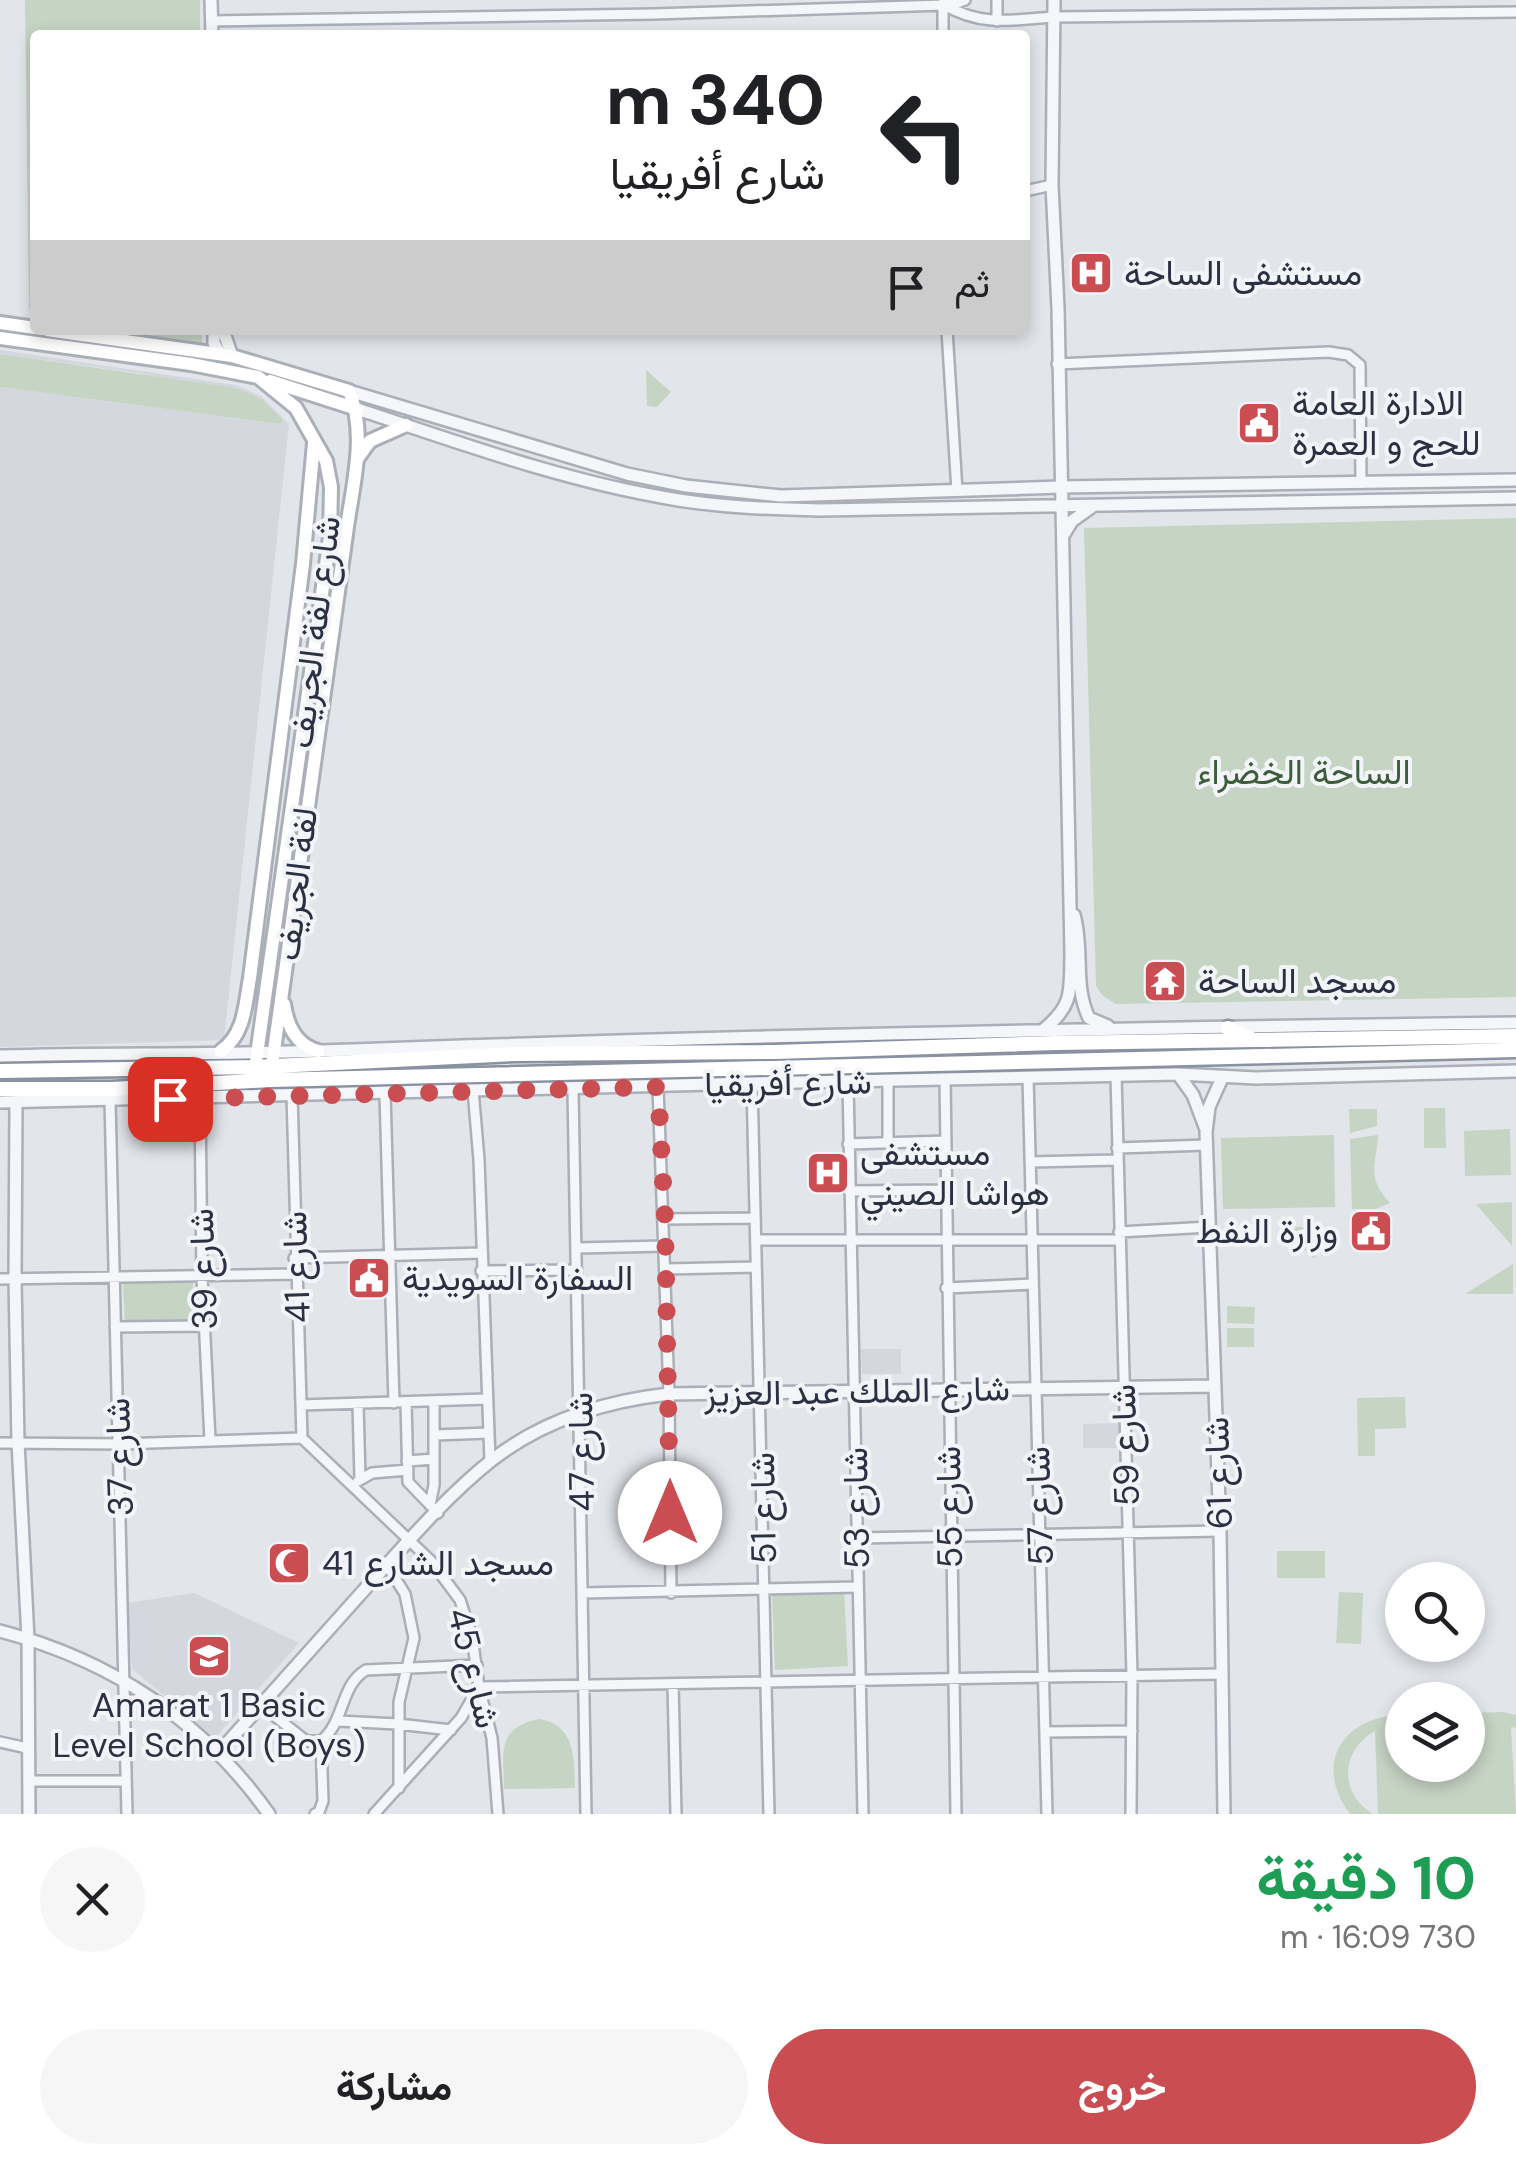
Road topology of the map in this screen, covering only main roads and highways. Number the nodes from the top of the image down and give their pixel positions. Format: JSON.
{"nodes":[{"id":1,"x":0,"y":324,"type":"edge"},
{"id":2,"x":30,"y":327,"type":"edge"},
{"id":3,"x":82,"y":335,"type":"edge"},
{"id":4,"x":0,"y":338,"type":"edge"},
{"id":5,"x":258,"y":377,"type":"junction"},
{"id":6,"x":356,"y":409,"type":"junction"},
{"id":7,"x":406,"y":425,"type":"road end"},
{"id":8,"x":314,"y":441,"type":"junction"},
{"id":9,"x":355,"y":461,"type":"junction"},
{"id":10,"x":282,"y":992,"type":"junction"},
{"id":11,"x":1228,"y":1028,"type":"road end"},
{"id":12,"x":866,"y":1036,"type":"road end"},
{"id":13,"x":1515,"y":1039,"type":"edge"},
{"id":14,"x":1259,"y":1042,"type":"junction"},
{"id":15,"x":495,"y":1043,"type":"road end"},
{"id":16,"x":858,"y":1050,"type":"junction"},
{"id":17,"x":221,"y":1051,"type":"road end"},
{"id":18,"x":318,"y":1051,"type":"road end"},
{"id":19,"x":698,"y":1052,"type":"junction"},
{"id":20,"x":515,"y":1054,"type":"junction"},
{"id":21,"x":271,"y":1066,"type":"junction"},
{"id":22,"x":255,"y":1067,"type":"junction"},
{"id":23,"x":0,"y":1070,"type":"edge"},
{"id":24,"x":700,"y":1070,"type":"junction"},
{"id":25,"x":513,"y":1074,"type":"junction"},
{"id":26,"x":0,"y":1089,"type":"edge"},
{"id":27,"x":498,"y":1089,"type":"road end"}],
"edges":[{"from":1,"to":2,"type":"main road"},
{"from":3,"to":6,"type":"main road","name":"لفة الجريف"},
{"from":4,"to":5,"type":"main road","name":"شارع لفة الجريف"},
{"from":5,"to":6,"type":"main road"},
{"from":5,"to":8,"type":"main road","name":"شارع لفة الجريف"},
{"from":6,"to":9,"type":"main road","name":"لفة الجريف"},
{"from":7,"to":9,"type":"main road"},
{"from":8,"to":17,"type":"main road"},
{"from":8,"to":22,"type":"main road","name":"شارع لفة الجريف"},
{"from":9,"to":10,"type":"main road","name":"لفة الجريف"},
{"from":10,"to":18,"type":"main road"},
{"from":10,"to":21,"type":"main road","name":"لفة الجريف"},
{"from":11,"to":14,"type":"highway"},
{"from":12,"to":16,"type":"highway"},
{"from":13,"to":14,"type":"highway","name":"شارع أفريقيا"},
{"from":13,"to":24,"type":"highway","name":"شارع أفريقيا"},
{"from":14,"to":16,"type":"highway","name":"شارع أفريقيا"},
{"from":15,"to":20,"type":"highway"},
{"from":16,"to":19,"type":"highway","name":"شارع أفريقيا"},
{"from":19,"to":20,"type":"highway","name":"شارع أفريقيا"},
{"from":19,"to":24,"type":"highway"},
{"from":20,"to":21,"type":"highway","name":"شارع أفريقيا"},
{"from":21,"to":22,"type":"highway","name":"شارع أفريقيا"},
{"from":21,"to":25,"type":"highway","name":"شارع أفريقيا"},
{"from":22,"to":23,"type":"highway","name":"شارع أفريقيا"},
{"from":22,"to":26,"type":"highway","name":"شارع أفريقيا"},
{"from":24,"to":25,"type":"highway","name":"شارع أفريقيا"},
{"from":25,"to":27,"type":"highway"}]}
